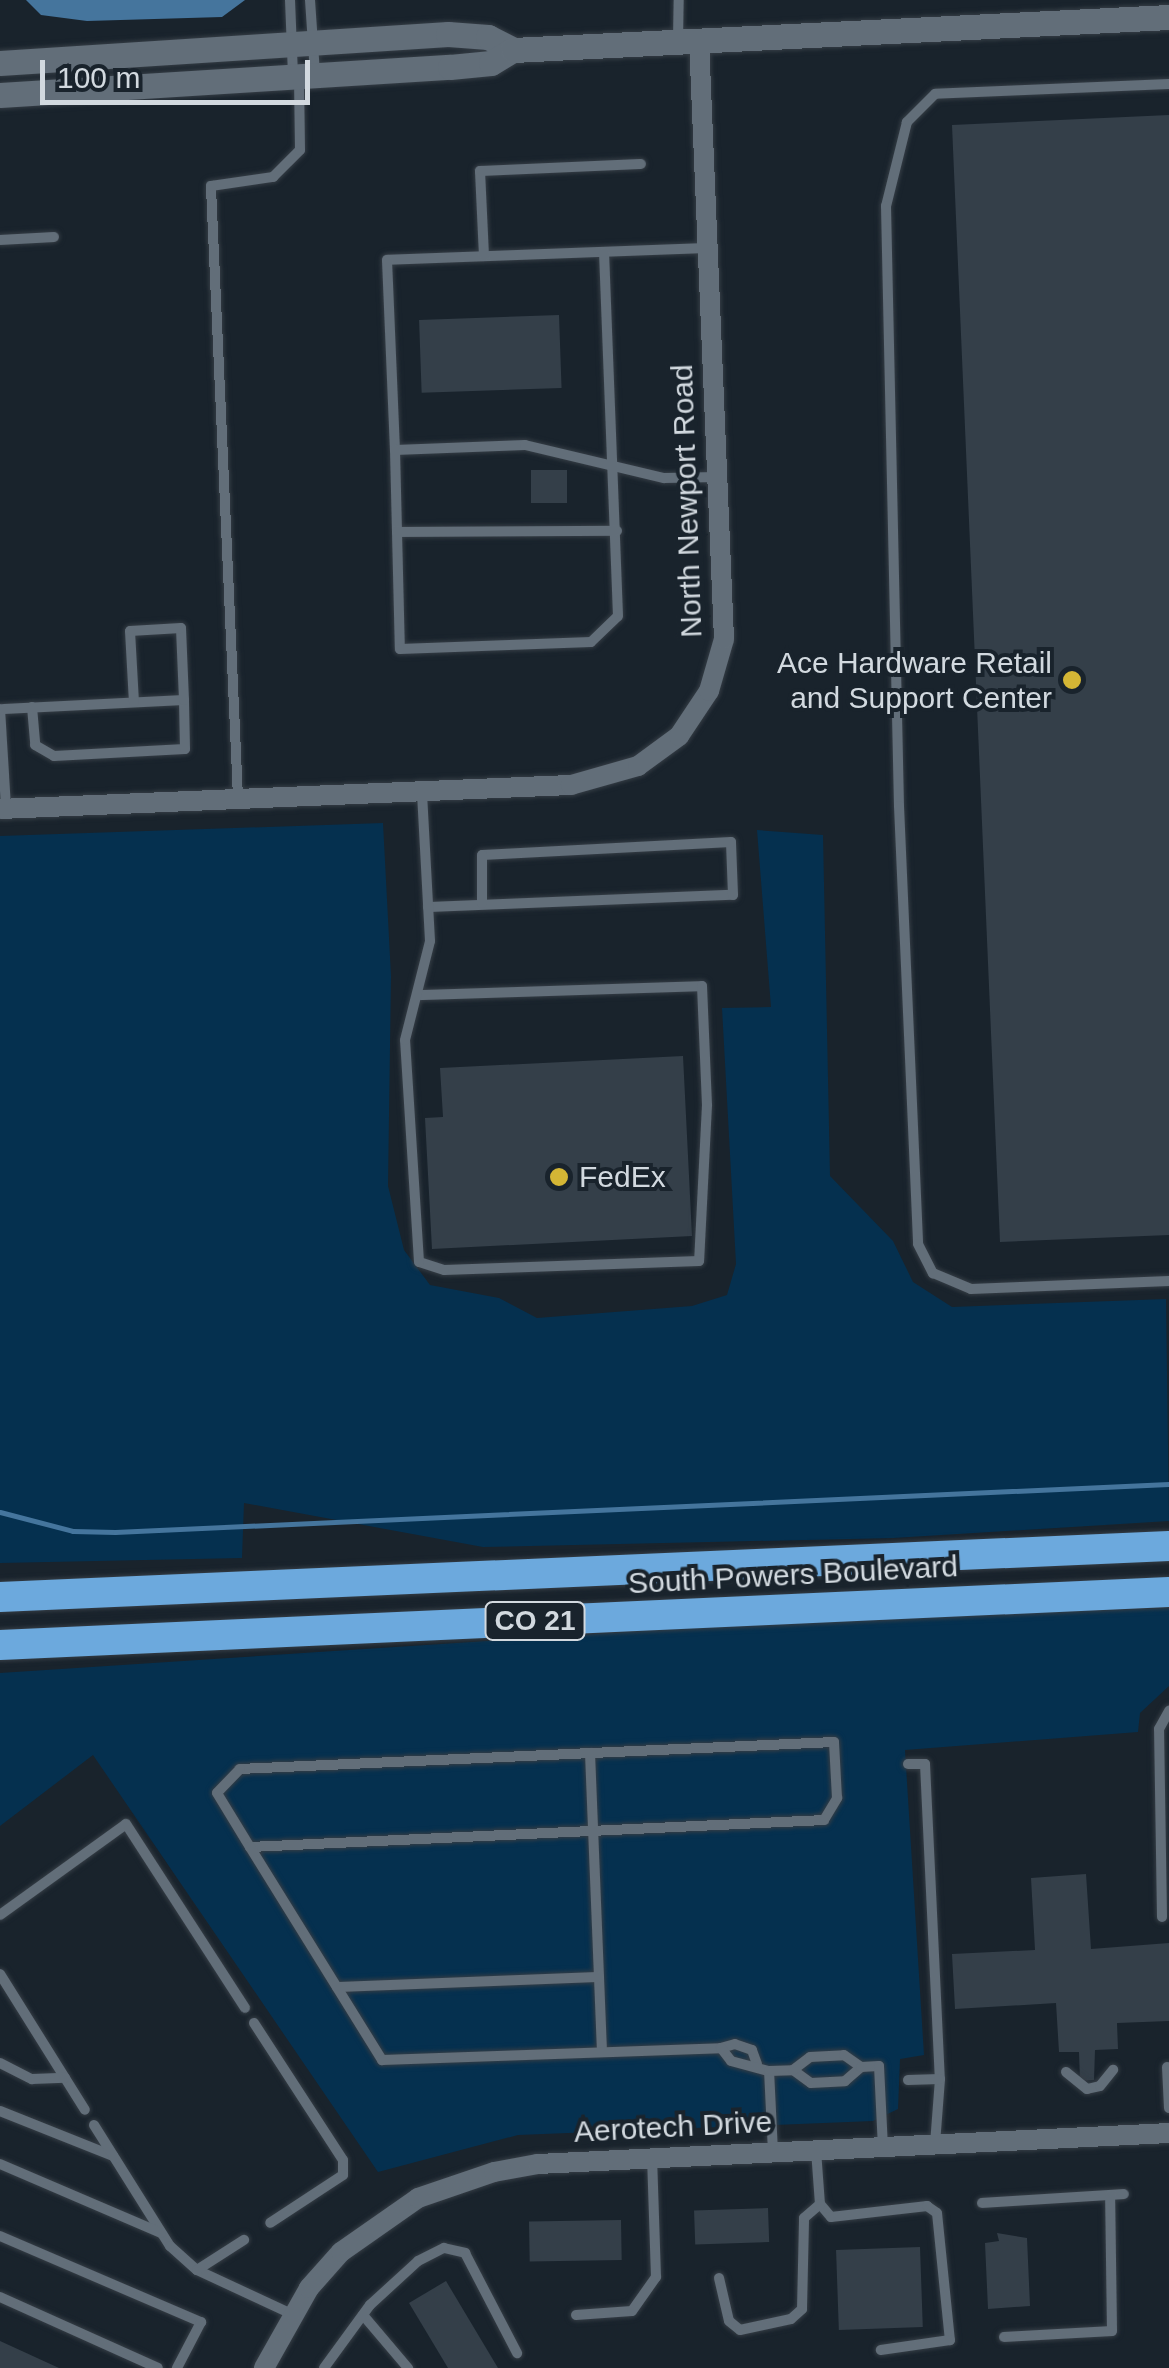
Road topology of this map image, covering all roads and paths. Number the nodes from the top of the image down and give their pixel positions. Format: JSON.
{"nodes":[{"id":1,"x":290,"y":0,"type":"edge"},
{"id":2,"x":310,"y":0,"type":"edge"},
{"id":3,"x":680,"y":0,"type":"edge"},
{"id":4,"x":1169,"y":16,"type":"edge"},
{"id":5,"x":688,"y":41,"type":"junction"},
{"id":6,"x":302,"y":44,"type":"junction"},
{"id":7,"x":514,"y":50,"type":"junction"},
{"id":8,"x":0,"y":63,"type":"edge"},
{"id":9,"x":302,"y":75,"type":"junction"},
{"id":10,"x":1169,"y":84,"type":"edge"},
{"id":11,"x":0,"y":94,"type":"edge"},
{"id":12,"x":641,"y":164,"type":"dead end"},
{"id":13,"x":54,"y":237,"type":"dead end"},
{"id":14,"x":0,"y":240,"type":"edge"},
{"id":15,"x":709,"y":248,"type":"junction"},
{"id":16,"x":604,"y":252,"type":"junction"},
{"id":17,"x":484,"y":256,"type":"junction"},
{"id":18,"x":396,"y":450,"type":"junction"},
{"id":19,"x":616,"y":466,"type":"junction"},
{"id":20,"x":719,"y":477,"type":"junction"},
{"id":21,"x":617,"y":531,"type":"junction"},
{"id":22,"x":397,"y":532,"type":"junction"},
{"id":23,"x":184,"y":700,"type":"junction"},
{"id":24,"x":134,"y":702,"type":"junction"},
{"id":25,"x":32,"y":707,"type":"junction"},
{"id":26,"x":2,"y":709,"type":"edge"},
{"id":27,"x":422,"y":791,"type":"junction"},
{"id":28,"x":238,"y":799,"type":"junction"},
{"id":29,"x":3,"y":809,"type":"edge"},
{"id":30,"x":482,"y":903,"type":"junction"},
{"id":31,"x":428,"y":906,"type":"junction"},
{"id":32,"x":420,"y":995,"type":"junction"},
{"id":33,"x":1169,"y":1281,"type":"edge"},
{"id":34,"x":1169,"y":1546,"type":"edge"},
{"id":35,"x":1169,"y":1594,"type":"edge"},
{"id":36,"x":0,"y":1597,"type":"edge"},
{"id":37,"x":0,"y":1646,"type":"edge"},
{"id":38,"x":1169,"y":1712,"type":"edge"},
{"id":39,"x":590,"y":1753,"type":"junction"},
{"id":40,"x":908,"y":1764,"type":"dead end"},
{"id":41,"x":594,"y":1831,"type":"junction"},
{"id":42,"x":250,"y":1847,"type":"junction"},
{"id":43,"x":0,"y":1915,"type":"edge"},
{"id":44,"x":1162,"y":1917,"type":"dead end"},
{"id":45,"x":0,"y":1974,"type":"edge"},
{"id":46,"x":600,"y":1976,"type":"junction"},
{"id":47,"x":337,"y":1988,"type":"junction"},
{"id":48,"x":244,"y":2008,"type":"dead end"},
{"id":49,"x":254,"y":2023,"type":"dead end"},
{"id":50,"x":602,"y":2052,"type":"junction"},
{"id":51,"x":0,"y":2063,"type":"edge"},
{"id":52,"x":1167,"y":2066,"type":"edge"},
{"id":53,"x":861,"y":2067,"type":"junction"},
{"id":54,"x":793,"y":2070,"type":"junction"},
{"id":55,"x":1113,"y":2070,"type":"dead end"},
{"id":56,"x":769,"y":2072,"type":"junction"},
{"id":57,"x":1066,"y":2072,"type":"dead end"},
{"id":58,"x":65,"y":2078,"type":"junction"},
{"id":59,"x":940,"y":2079,"type":"junction"},
{"id":60,"x":908,"y":2080,"type":"dead end"},
{"id":61,"x":1169,"y":2108,"type":"edge"},
{"id":62,"x":85,"y":2110,"type":"dead end"},
{"id":63,"x":0,"y":2112,"type":"edge"},
{"id":64,"x":94,"y":2125,"type":"dead end"},
{"id":65,"x":1169,"y":2132,"type":"edge"},
{"id":66,"x":935,"y":2144,"type":"junction"},
{"id":67,"x":883,"y":2146,"type":"junction"},
{"id":68,"x":816,"y":2150,"type":"junction"},
{"id":69,"x":773,"y":2152,"type":"junction"},
{"id":70,"x":114,"y":2157,"type":"junction"},
{"id":71,"x":652,"y":2158,"type":"junction"},
{"id":72,"x":0,"y":2164,"type":"edge"},
{"id":73,"x":1124,"y":2194,"type":"dead end"},
{"id":74,"x":1110,"y":2195,"type":"junction"},
{"id":75,"x":982,"y":2202,"type":"dead end"},
{"id":76,"x":820,"y":2204,"type":"junction"},
{"id":77,"x":270,"y":2222,"type":"dead end"},
{"id":78,"x":162,"y":2234,"type":"junction"},
{"id":79,"x":0,"y":2236,"type":"edge"},
{"id":80,"x":244,"y":2240,"type":"dead end"},
{"id":81,"x":197,"y":2270,"type":"junction"},
{"id":82,"x":720,"y":2278,"type":"dead end"},
{"id":83,"x":0,"y":2297,"type":"edge"},
{"id":84,"x":292,"y":2314,"type":"junction"},
{"id":85,"x":362,"y":2315,"type":"junction"},
{"id":86,"x":576,"y":2315,"type":"dead end"},
{"id":87,"x":1004,"y":2337,"type":"dead end"},
{"id":88,"x":882,"y":2350,"type":"dead end"},
{"id":89,"x":517,"y":2352,"type":"dead end"},
{"id":90,"x":158,"y":2368,"type":"edge"},
{"id":91,"x":177,"y":2368,"type":"edge"},
{"id":92,"x":264,"y":2368,"type":"edge"},
{"id":93,"x":324,"y":2368,"type":"edge"},
{"id":94,"x":408,"y":2368,"type":"edge"}],
"edges":[{"from":1,"to":6,"type":"lane"},
{"from":2,"to":6,"type":"lane"},
{"from":3,"to":5,"type":"lane"},
{"from":4,"to":5,"type":"street"},
{"from":5,"to":7,"type":"street"},
{"from":5,"to":15,"type":"street","name":"North Newport Road"},
{"from":6,"to":7,"type":"street"},
{"from":6,"to":8,"type":"street"},
{"from":6,"to":9,"type":"lane"},
{"from":6,"to":9,"type":"lane"},
{"from":7,"to":9,"type":"street"},
{"from":9,"to":11,"type":"street"},
{"from":9,"to":28,"type":"lane"},
{"from":10,"to":33,"type":"lane"},
{"from":12,"to":17,"type":"lane"},
{"from":13,"to":14,"type":"lane"},
{"from":15,"to":16,"type":"lane"},
{"from":15,"to":20,"type":"street","name":"North Newport Road"},
{"from":16,"to":17,"type":"lane"},
{"from":16,"to":19,"type":"lane"},
{"from":17,"to":18,"type":"lane"},
{"from":18,"to":19,"type":"lane"},
{"from":18,"to":22,"type":"lane"},
{"from":19,"to":20,"type":"lane"},
{"from":19,"to":21,"type":"lane"},
{"from":20,"to":27,"type":"street","name":"North Newport Road"},
{"from":21,"to":22,"type":"lane"},
{"from":21,"to":22,"type":"lane"},
{"from":23,"to":24,"type":"lane"},
{"from":23,"to":24,"type":"lane"},
{"from":23,"to":25,"type":"lane"},
{"from":24,"to":25,"type":"lane"},
{"from":25,"to":26,"type":"lane"},
{"from":26,"to":29,"type":"lane"},
{"from":27,"to":28,"type":"street","name":"North Newport Road"},
{"from":27,"to":31,"type":"lane"},
{"from":28,"to":29,"type":"street","name":"North Newport Road"},
{"from":30,"to":30,"type":"lane"},
{"from":30,"to":31,"type":"lane"},
{"from":31,"to":32,"type":"lane"},
{"from":32,"to":32,"type":"lane"},
{"from":34,"to":36,"type":"highway","name":"South Powers Boulevard","number":"CO 21"},
{"from":35,"to":37,"type":"highway","name":"South Powers Boulevard","number":"CO 21"},
{"from":38,"to":44,"type":"lane"},
{"from":39,"to":41,"type":"lane"},
{"from":39,"to":41,"type":"lane"},
{"from":39,"to":42,"type":"lane"},
{"from":40,"to":59,"type":"lane"},
{"from":41,"to":42,"type":"lane"},
{"from":41,"to":46,"type":"lane"},
{"from":42,"to":47,"type":"lane"},
{"from":43,"to":48,"type":"lane"},
{"from":45,"to":58,"type":"lane"},
{"from":46,"to":47,"type":"lane"},
{"from":46,"to":50,"type":"lane"},
{"from":47,"to":50,"type":"lane"},
{"from":49,"to":77,"type":"lane"},
{"from":50,"to":56,"type":"lane"},
{"from":51,"to":58,"type":"lane"},
{"from":52,"to":61,"type":"lane"},
{"from":53,"to":54,"type":"lane"},
{"from":53,"to":54,"type":"lane"},
{"from":53,"to":67,"type":"lane"},
{"from":54,"to":56,"type":"lane"},
{"from":55,"to":57,"type":"lane"},
{"from":56,"to":69,"type":"lane"},
{"from":58,"to":62,"type":"lane"},
{"from":59,"to":60,"type":"lane"},
{"from":59,"to":66,"type":"lane"},
{"from":63,"to":70,"type":"lane"},
{"from":64,"to":70,"type":"lane"},
{"from":65,"to":66,"type":"street","name":"Aerotech Drive"},
{"from":66,"to":67,"type":"street","name":"Aerotech Drive"},
{"from":67,"to":68,"type":"street","name":"Aerotech Drive"},
{"from":68,"to":69,"type":"street","name":"Aerotech Drive"},
{"from":68,"to":76,"type":"lane"},
{"from":69,"to":71,"type":"street","name":"Aerotech Drive"},
{"from":70,"to":78,"type":"lane"},
{"from":71,"to":84,"type":"street","name":"Aerotech Drive"},
{"from":71,"to":86,"type":"lane"},
{"from":72,"to":78,"type":"lane"},
{"from":73,"to":74,"type":"lane"},
{"from":74,"to":75,"type":"lane"},
{"from":74,"to":87,"type":"lane"},
{"from":76,"to":82,"type":"lane"},
{"from":76,"to":88,"type":"lane"},
{"from":78,"to":81,"type":"lane"},
{"from":79,"to":91,"type":"lane"},
{"from":80,"to":81,"type":"lane"},
{"from":81,"to":84,"type":"lane"},
{"from":83,"to":90,"type":"lane"},
{"from":84,"to":92,"type":"street","name":"Aerotech Drive"},
{"from":85,"to":89,"type":"lane"},
{"from":85,"to":93,"type":"lane"},
{"from":85,"to":94,"type":"lane"}]}
